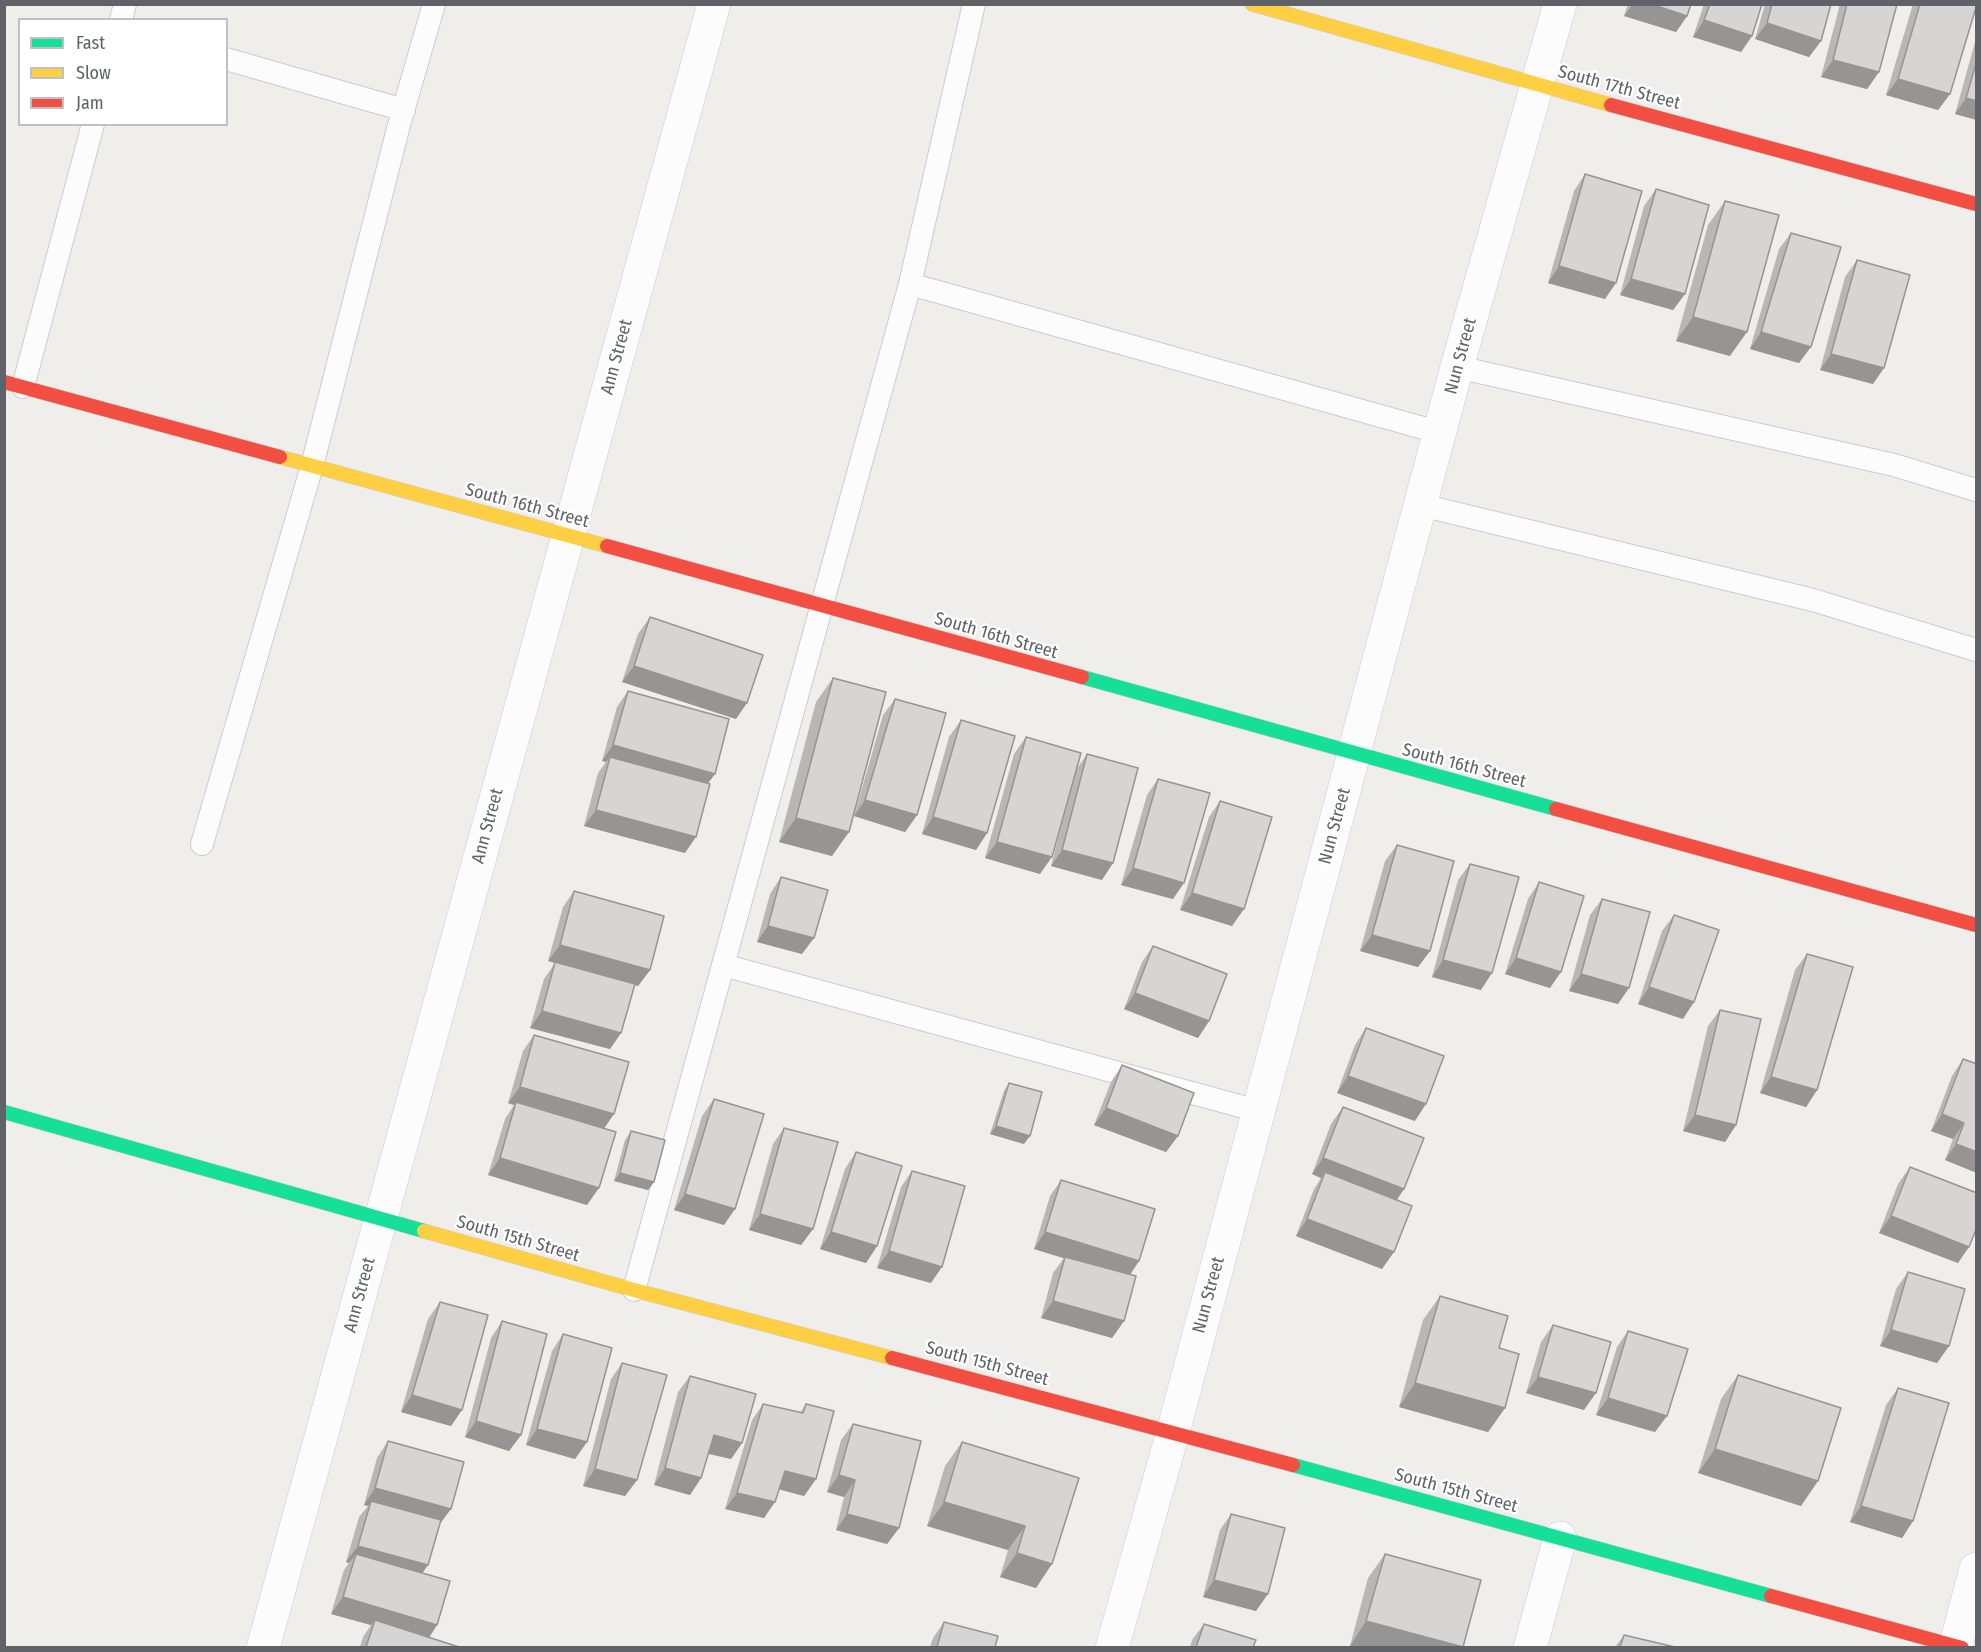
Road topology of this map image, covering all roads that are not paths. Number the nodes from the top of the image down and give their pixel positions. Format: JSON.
{"nodes":[{"id":1,"x":434,"y":4,"type":"edge"},
{"id":2,"x":714,"y":4,"type":"edge"},
{"id":3,"x":974,"y":4,"type":"edge"},
{"id":4,"x":1252,"y":4,"type":"edge"},
{"id":5,"x":1560,"y":4,"type":"edge"},
{"id":6,"x":228,"y":60,"type":"edge"},
{"id":7,"x":1537,"y":85,"type":"junction"},
{"id":8,"x":404,"y":110,"type":"junction"},
{"id":9,"x":92,"y":126,"type":"edge"},
{"id":10,"x":1977,"y":204,"type":"edge"},
{"id":11,"x":910,"y":284,"type":"junction"},
{"id":12,"x":1457,"y":367,"type":"junction"},
{"id":13,"x":14,"y":385,"type":"edge"},
{"id":14,"x":1441,"y":432,"type":"junction"},
{"id":15,"x":312,"y":466,"type":"junction"},
{"id":16,"x":1977,"y":490,"type":"edge"},
{"id":17,"x":1421,"y":505,"type":"junction"},
{"id":18,"x":568,"y":536,"type":"junction"},
{"id":19,"x":821,"y":606,"type":"junction"},
{"id":20,"x":1977,"y":650,"type":"edge"},
{"id":21,"x":1355,"y":755,"type":"junction"},
{"id":22,"x":202,"y":843,"type":"dead end"},
{"id":23,"x":1977,"y":925,"type":"edge"},
{"id":24,"x":723,"y":965,"type":"junction"},
{"id":25,"x":1258,"y":1111,"type":"junction"},
{"id":26,"x":4,"y":1112,"type":"edge"},
{"id":27,"x":380,"y":1219,"type":"junction"},
{"id":28,"x":634,"y":1290,"type":"junction"},
{"id":29,"x":1173,"y":1432,"type":"junction"},
{"id":30,"x":1560,"y":1538,"type":"junction"},
{"id":31,"x":1977,"y":1569,"type":"edge"},
{"id":32,"x":263,"y":1647,"type":"edge"},
{"id":33,"x":1112,"y":1647,"type":"edge"},
{"id":34,"x":1530,"y":1647,"type":"edge"},
{"id":35,"x":1958,"y":1647,"type":"edge"}],
"edges":[{"from":1,"to":8,"type":"lane"},
{"from":2,"to":18,"type":"street","name":"Ann Street"},
{"from":3,"to":11,"type":"lane"},
{"from":4,"to":7,"type":"main road","name":"South 17th Street"},
{"from":5,"to":7,"type":"street","name":"Nun Street"},
{"from":6,"to":8,"type":"lane"},
{"from":7,"to":10,"type":"main road","name":"South 17th Street"},
{"from":7,"to":12,"type":"street","name":"Nun Street"},
{"from":8,"to":15,"type":"lane"},
{"from":9,"to":13,"type":"lane"},
{"from":11,"to":14,"type":"lane"},
{"from":11,"to":19,"type":"lane"},
{"from":12,"to":14,"type":"street","name":"Nun Street"},
{"from":12,"to":16,"type":"lane"},
{"from":13,"to":15,"type":"main road","name":"South 16th Street"},
{"from":14,"to":17,"type":"street","name":"Nun Street"},
{"from":15,"to":18,"type":"main road","name":"South 16th Street"},
{"from":15,"to":22,"type":"lane"},
{"from":17,"to":20,"type":"lane"},
{"from":17,"to":21,"type":"street","name":"Nun Street"},
{"from":18,"to":19,"type":"main road","name":"South 16th Street"},
{"from":18,"to":27,"type":"street","name":"Ann Street"},
{"from":19,"to":21,"type":"main road","name":"South 16th Street"},
{"from":19,"to":24,"type":"lane"},
{"from":21,"to":23,"type":"main road","name":"South 16th Street"},
{"from":21,"to":25,"type":"street","name":"Nun Street"},
{"from":24,"to":25,"type":"lane"},
{"from":24,"to":28,"type":"lane"},
{"from":25,"to":29,"type":"street","name":"Nun Street"},
{"from":26,"to":27,"type":"main road","name":"South 15th Street"},
{"from":27,"to":28,"type":"main road","name":"South 15th Street"},
{"from":27,"to":32,"type":"street","name":"Ann Street"},
{"from":28,"to":29,"type":"main road","name":"South 15th Street"},
{"from":29,"to":30,"type":"main road","name":"South 15th Street"},
{"from":29,"to":33,"type":"street","name":"Nun Street"},
{"from":30,"to":34,"type":"street"},
{"from":30,"to":35,"type":"main road","name":"South 15th Street"},
{"from":31,"to":35,"type":"street"}]}
